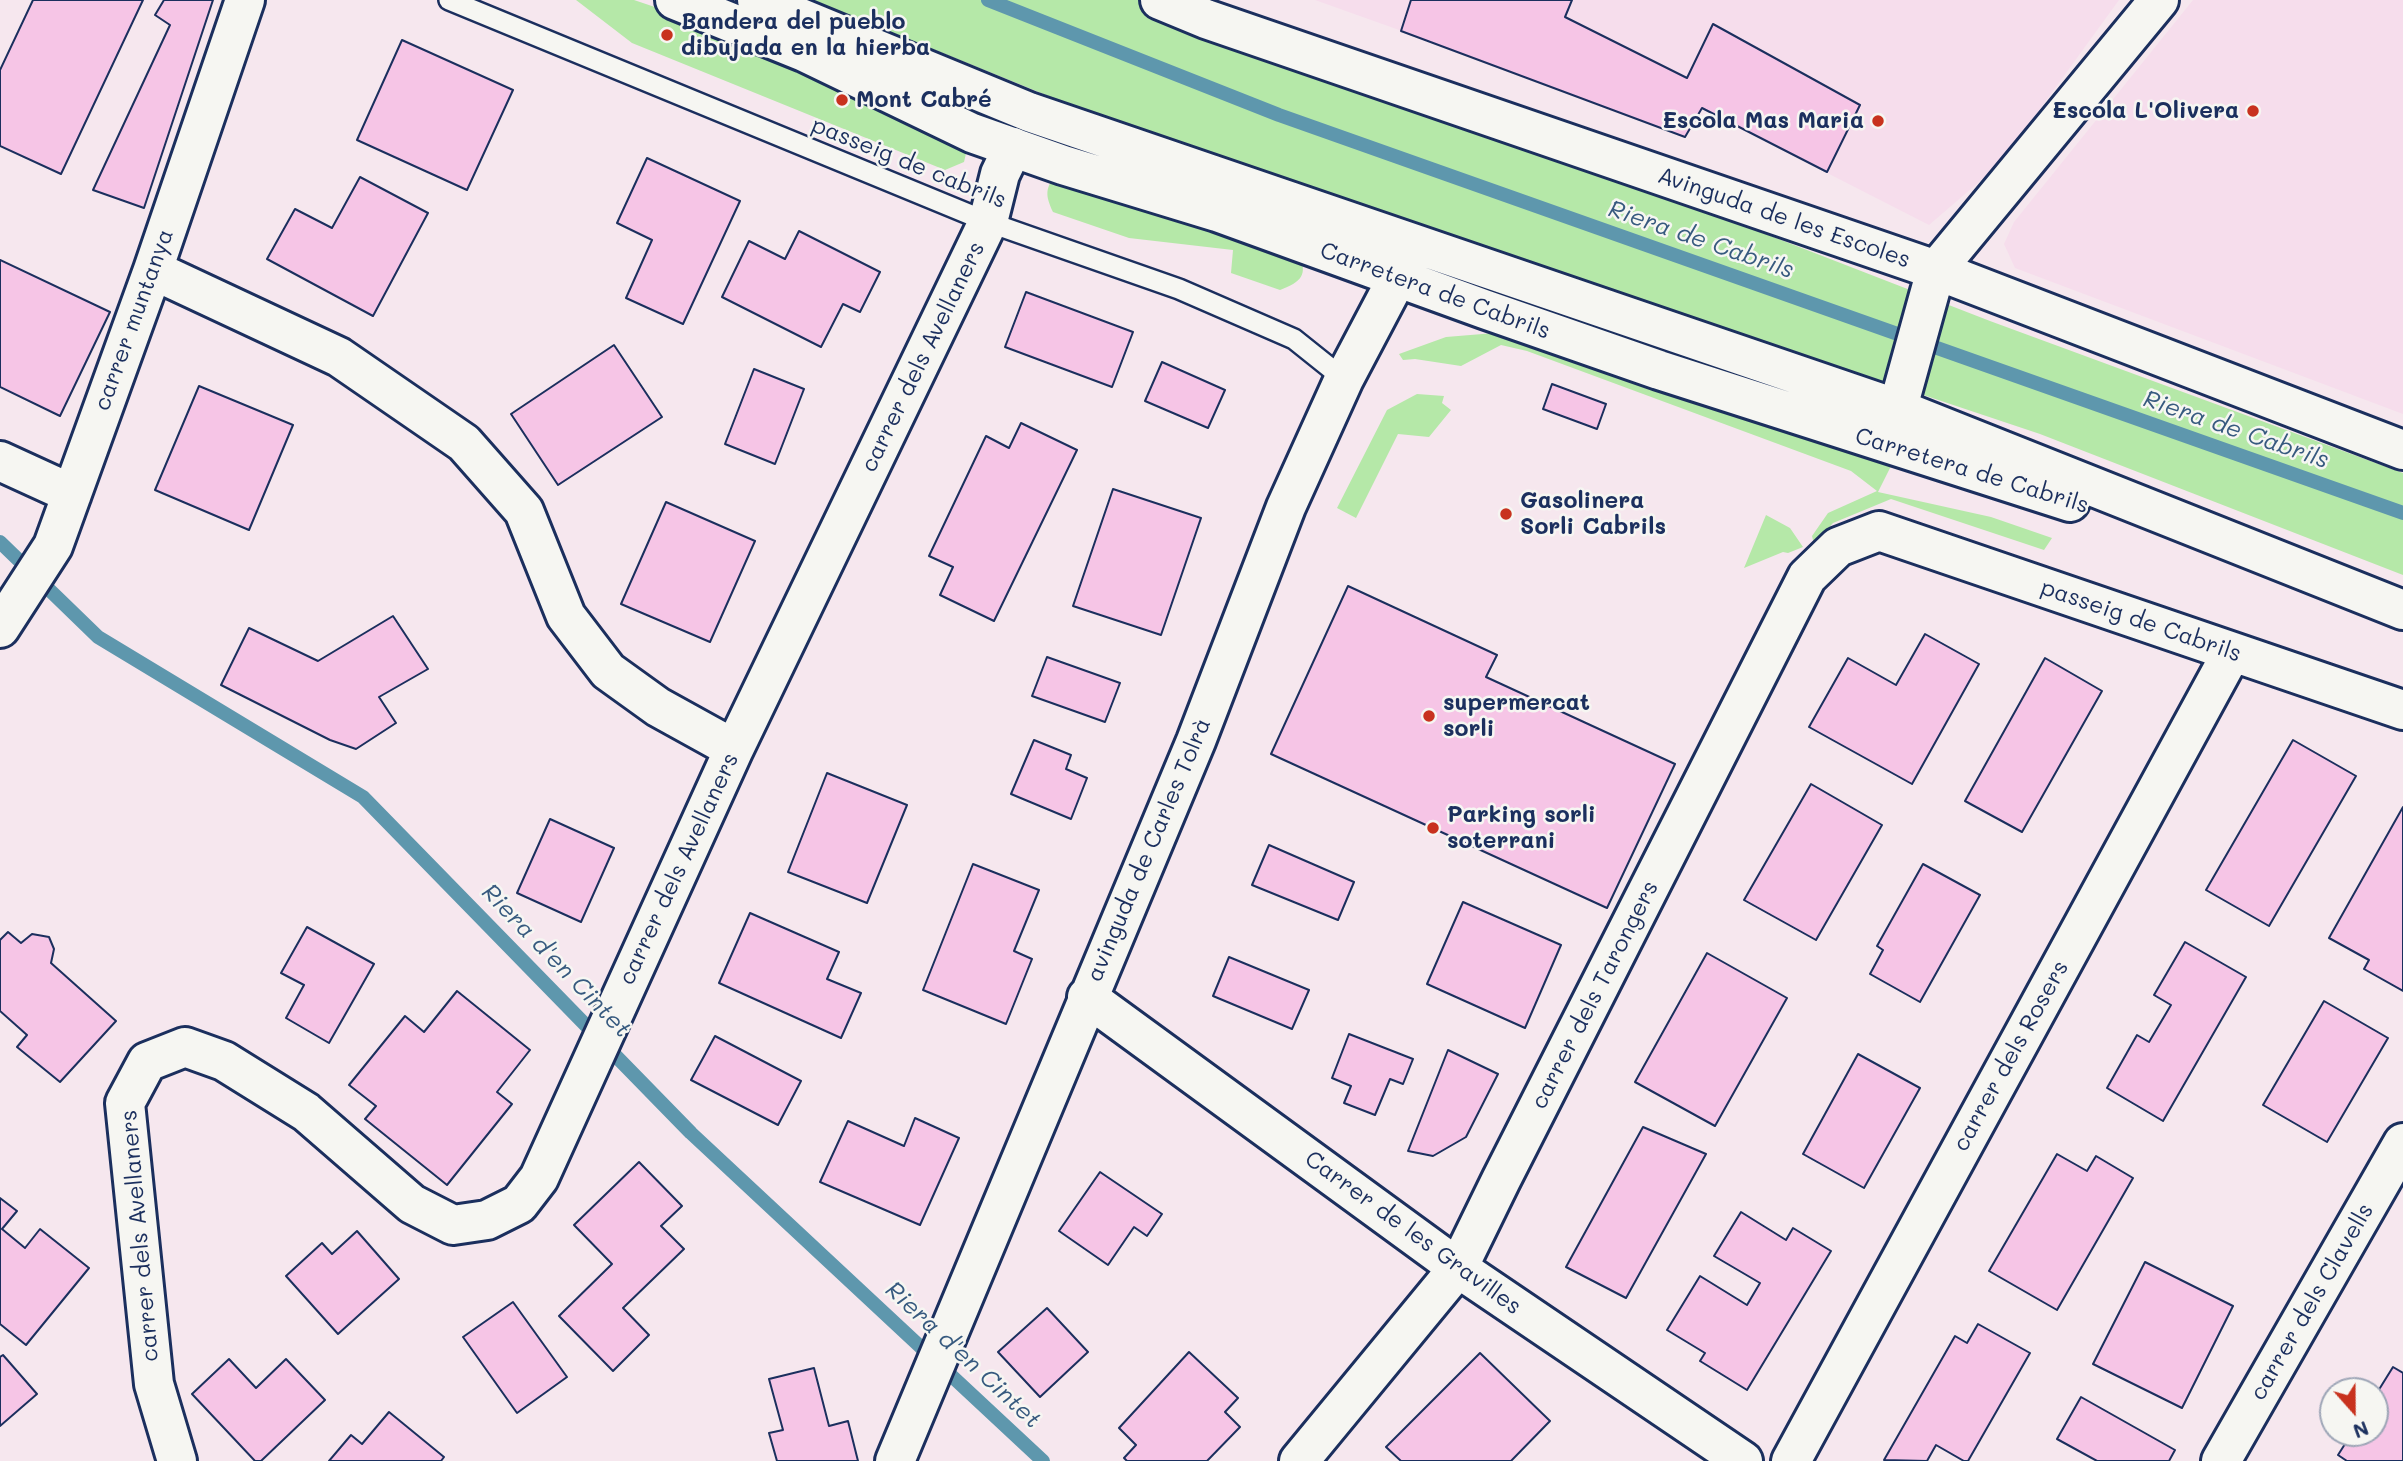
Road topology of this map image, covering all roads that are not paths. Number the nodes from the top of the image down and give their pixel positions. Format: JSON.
{"nodes":[{"id":1,"x":245,"y":0,"type":"edge"},
{"id":2,"x":449,"y":0,"type":"edge"},
{"id":3,"x":674,"y":0,"type":"edge"},
{"id":4,"x":757,"y":0,"type":"edge"},
{"id":5,"x":1160,"y":0,"type":"edge"},
{"id":6,"x":2158,"y":0,"type":"edge"},
{"id":7,"x":1013,"y":147,"type":"junction"},
{"id":8,"x":988,"y":222,"type":"junction"},
{"id":9,"x":1406,"y":261,"type":"junction"},
{"id":10,"x":153,"y":270,"type":"junction"},
{"id":11,"x":1933,"y":284,"type":"junction"},
{"id":12,"x":1344,"y":379,"type":"junction"},
{"id":13,"x":1900,"y":400,"type":"junction"},
{"id":14,"x":1888,"y":444,"type":"junction"},
{"id":15,"x":2403,"y":450,"type":"edge"},
{"id":16,"x":0,"y":461,"type":"edge"},
{"id":17,"x":72,"y":494,"type":"junction"},
{"id":18,"x":1879,"y":531,"type":"joint"},
{"id":19,"x":2212,"y":534,"type":"junction"},
{"id":20,"x":2403,"y":610,"type":"edge"},
{"id":21,"x":0,"y":628,"type":"edge"},
{"id":22,"x":2232,"y":652,"type":"junction"},
{"id":23,"x":2403,"y":710,"type":"edge"},
{"id":24,"x":734,"y":749,"type":"junction"},
{"id":25,"x":1087,"y":997,"type":"junction"},
{"id":26,"x":2403,"y":1143,"type":"edge"},
{"id":27,"x":1458,"y":1268,"type":"junction"},
{"id":28,"x":177,"y":1461,"type":"edge"},
{"id":29,"x":895,"y":1461,"type":"edge"},
{"id":30,"x":1299,"y":1461,"type":"edge"},
{"id":31,"x":1743,"y":1461,"type":"edge"},
{"id":32,"x":1791,"y":1461,"type":"edge"},
{"id":33,"x":2221,"y":1461,"type":"edge"}],
"edges":[{"from":1,"to":10,"type":"street","name":"carrer muntanya"},
{"from":2,"to":8,"type":"lane","name":"passeig de cabrils"},
{"from":3,"to":7,"type":"street","name":"Carretera de Cabrils"},
{"from":4,"to":9,"type":"street","name":"Carretera de Cabrils"},
{"from":5,"to":11,"type":"street","name":"Avinguda de les Escoles"},
{"from":6,"to":11,"type":"street"},
{"from":7,"to":8,"type":"street","name":"carrer dels Avellaners"},
{"from":7,"to":9,"type":"street","name":"Carretera de Cabrils"},
{"from":8,"to":12,"type":"lane","name":"passeig de cabrils"},
{"from":8,"to":24,"type":"street","name":"carrer dels Avellaners"},
{"from":9,"to":12,"type":"street","name":"avinguda de Carles Tolrà"},
{"from":9,"to":13,"type":"street","name":"Carretera de Cabrils"},
{"from":9,"to":14,"type":"street","name":"Carretera de Cabrils"},
{"from":10,"to":17,"type":"street","name":"carrer muntanya"},
{"from":10,"to":24,"type":"street"},
{"from":11,"to":13,"type":"street"},
{"from":11,"to":15,"type":"street","name":"Avinguda de les Escoles"},
{"from":12,"to":25,"type":"street","name":"avinguda de Carles Tolrà"},
{"from":13,"to":14,"type":"street"},
{"from":13,"to":19,"type":"street","name":"Carretera de Cabrils"},
{"from":14,"to":19,"type":"street","name":"Carretera de Cabrils"},
{"from":16,"to":17,"type":"street"},
{"from":17,"to":21,"type":"street","name":"carrer muntanya"},
{"from":18,"to":22,"type":"street","name":"passeig de Cabrils"},
{"from":18,"to":27,"type":"street","name":"carrer dels Tarongers"},
{"from":19,"to":20,"type":"street","name":"Carretera de Cabrils"},
{"from":22,"to":23,"type":"street","name":"passeig de Cabrils"},
{"from":22,"to":32,"type":"street","name":"carrer dels Rosers"},
{"from":24,"to":28,"type":"street","name":"carrer dels Avellaners"},
{"from":25,"to":27,"type":"street","name":"Carrer de les Gravilles"},
{"from":25,"to":29,"type":"street","name":"avinguda de Carles Tolrà"},
{"from":26,"to":33,"type":"street","name":"carrer dels Clavells"},
{"from":27,"to":30,"type":"street","name":"carrer dels Tarongers"},
{"from":27,"to":31,"type":"street","name":"Carrer de les Gravilles"}]}
